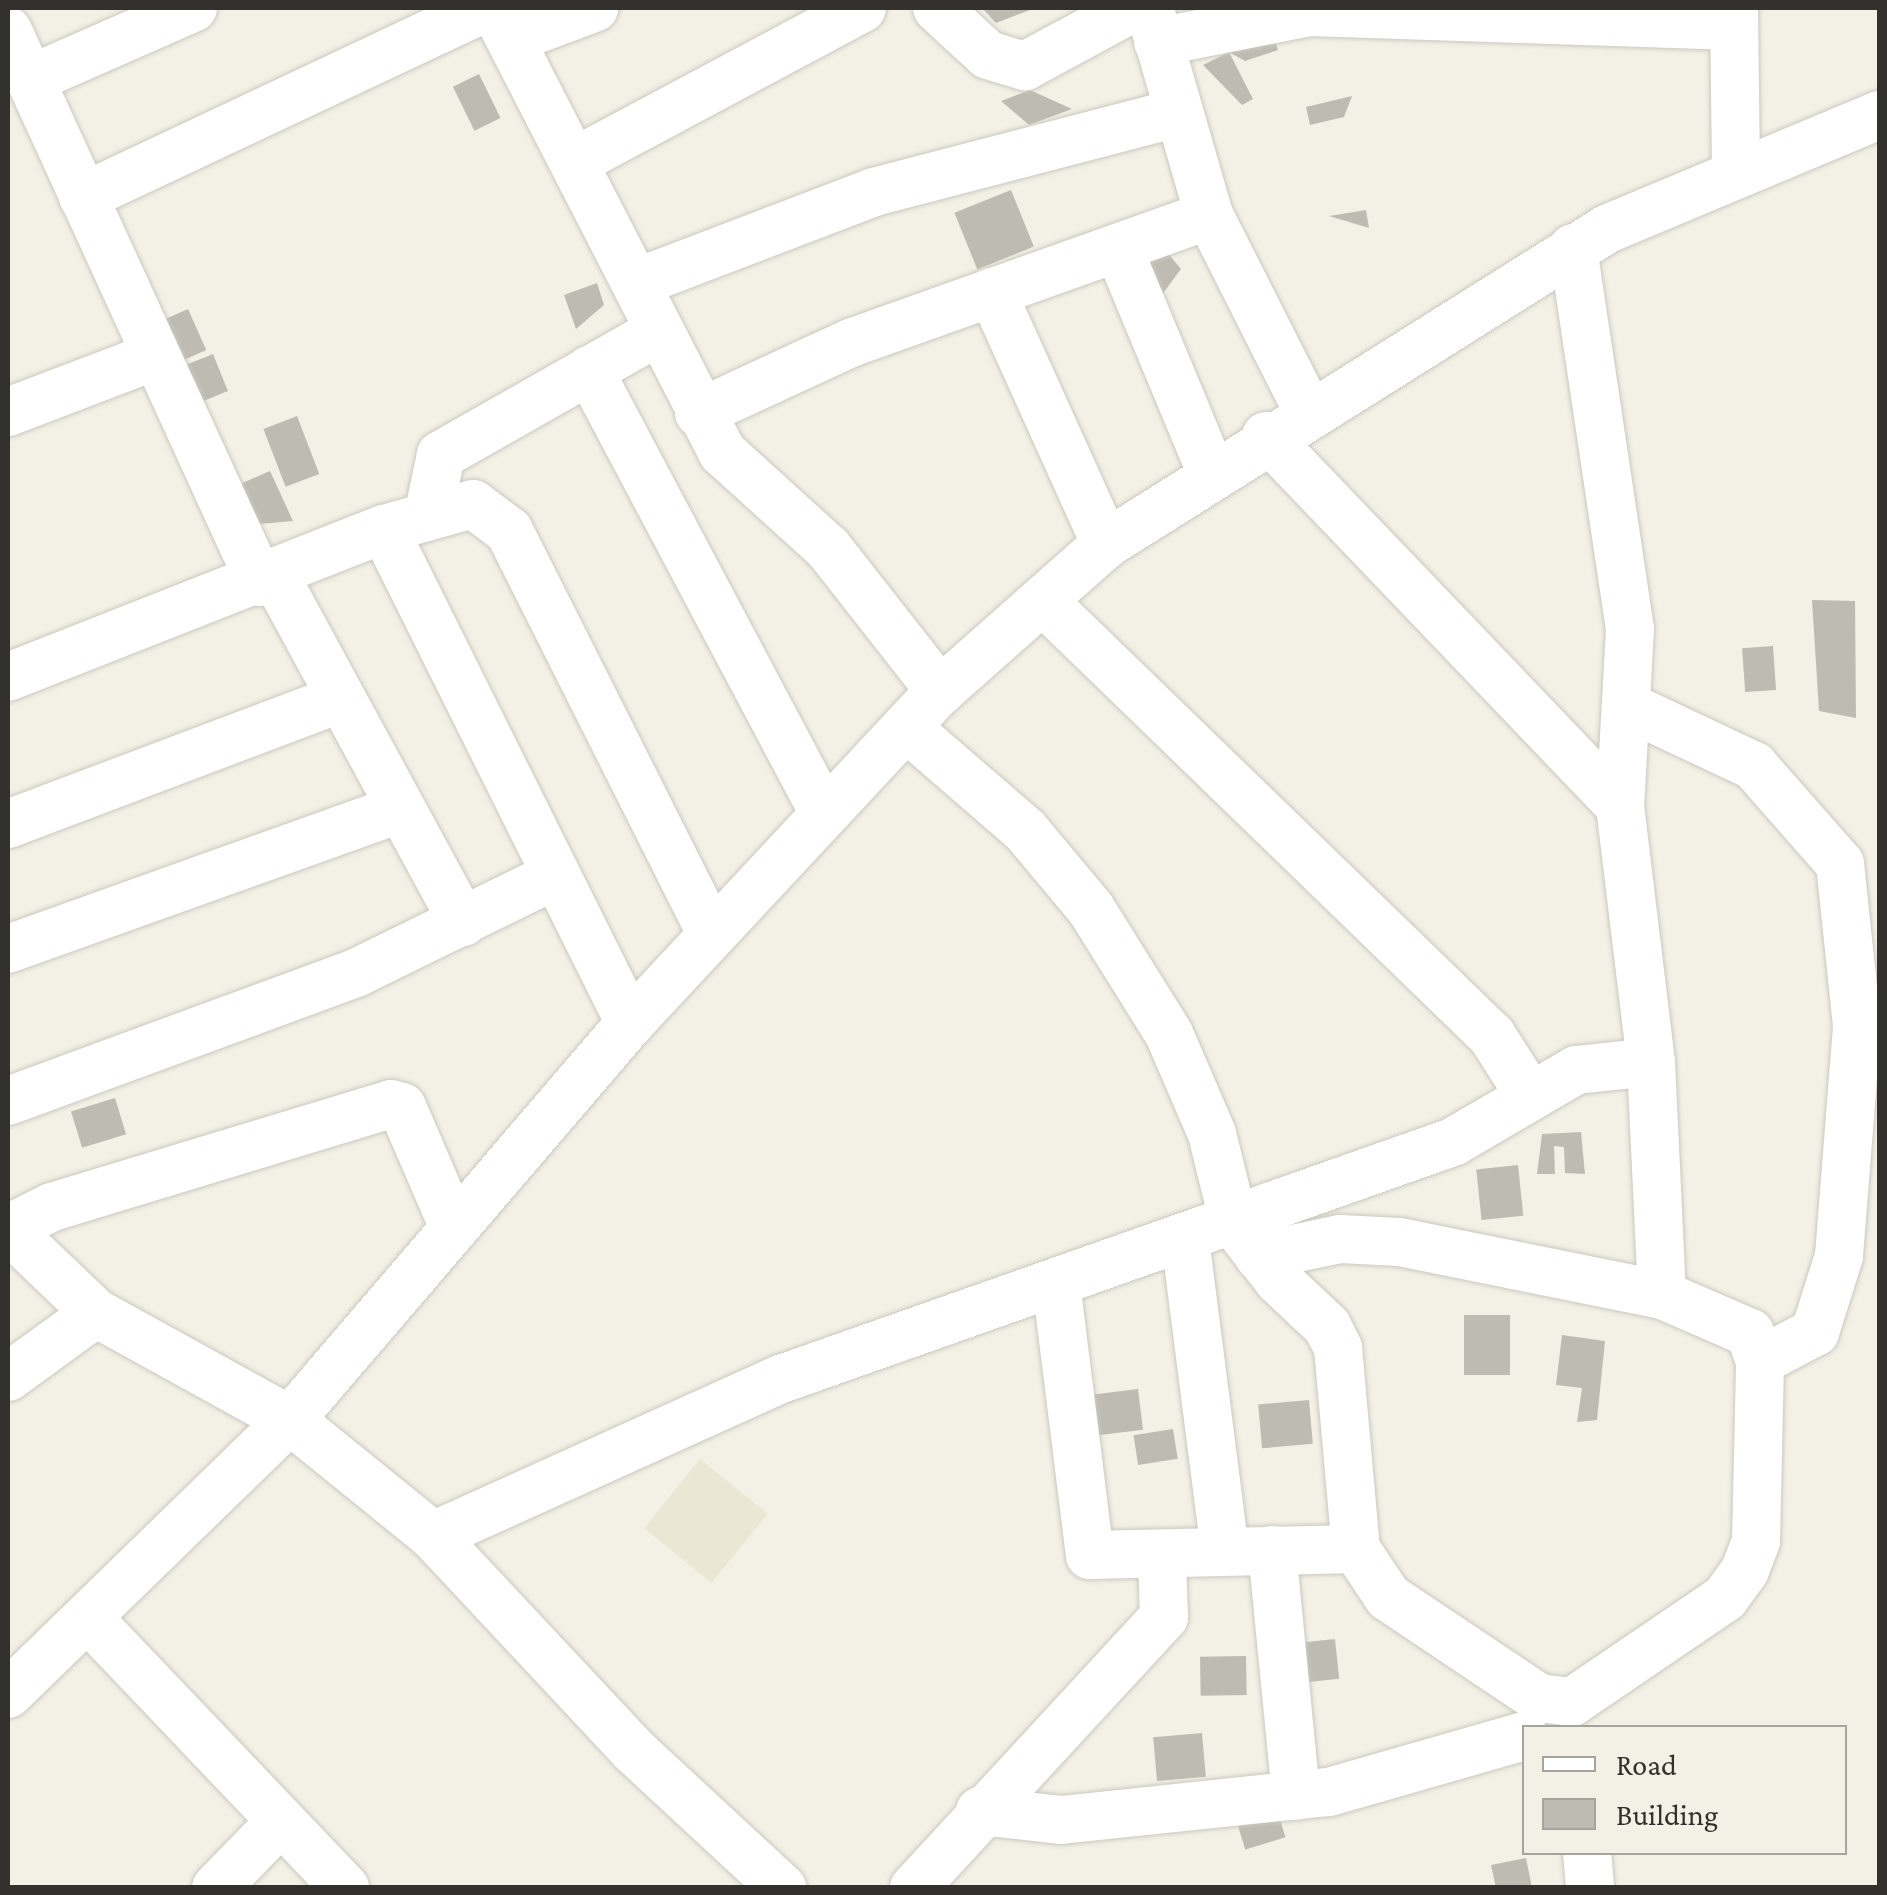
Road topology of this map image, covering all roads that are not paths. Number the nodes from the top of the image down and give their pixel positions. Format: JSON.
{"nodes":[{"id":1,"x":193,"y":8,"type":"edge"},
{"id":2,"x":594,"y":8,"type":"edge"},
{"id":3,"x":862,"y":8,"type":"edge"},
{"id":4,"x":938,"y":8,"type":"edge"},
{"id":5,"x":1734,"y":16,"type":"edge"},
{"id":6,"x":496,"y":18,"type":"edge"},
{"id":7,"x":8,"y":31,"type":"edge"},
{"id":8,"x":1158,"y":42,"type":"junction"},
{"id":9,"x":31,"y":79,"type":"junction"},
{"id":10,"x":1178,"y":113,"type":"junction"},
{"id":11,"x":1880,"y":115,"type":"edge"},
{"id":12,"x":576,"y":160,"type":"junction"},
{"id":13,"x":1736,"y":169,"type":"junction"},
{"id":14,"x":83,"y":197,"type":"junction"},
{"id":15,"x":1210,"y":215,"type":"junction"},
{"id":16,"x":1118,"y":248,"type":"junction"},
{"id":17,"x":1573,"y":248,"type":"junction"},
{"id":18,"x":636,"y":283,"type":"junction"},
{"id":19,"x":992,"y":292,"type":"junction"},
{"id":20,"x":659,"y":331,"type":"junction"},
{"id":21,"x":152,"y":357,"type":"junction"},
{"id":22,"x":589,"y":370,"type":"junction"},
{"id":23,"x":1308,"y":411,"type":"junction"},
{"id":24,"x":8,"y":412,"type":"edge"},
{"id":25,"x":699,"y":413,"type":"junction"},
{"id":26,"x":1266,"y":436,"type":"junction"},
{"id":27,"x":1211,"y":471,"type":"junction"},
{"id":28,"x":406,"y":523,"type":"junction"},
{"id":29,"x":1106,"y":544,"type":"junction"},
{"id":30,"x":267,"y":579,"type":"junction"},
{"id":31,"x":1044,"y":602,"type":"junction"},
{"id":32,"x":8,"y":678,"type":"edge"},
{"id":33,"x":940,"y":691,"type":"junction"},
{"id":34,"x":337,"y":700,"type":"junction"},
{"id":35,"x":1632,"y":708,"type":"junction"},
{"id":36,"x":906,"y":728,"type":"junction"},
{"id":37,"x":1620,"y":806,"type":"junction"},
{"id":38,"x":396,"y":810,"type":"junction"},
{"id":39,"x":824,"y":813,"type":"junction"},
{"id":40,"x":8,"y":824,"type":"edge"},
{"id":41,"x":550,"y":878,"type":"junction"},
{"id":42,"x":463,"y":922,"type":"junction"},
{"id":43,"x":712,"y":934,"type":"junction"},
{"id":44,"x":8,"y":949,"type":"edge"},
{"id":45,"x":630,"y":1022,"type":"junction"},
{"id":46,"x":1650,"y":1062,"type":"junction"},
{"id":47,"x":1528,"y":1091,"type":"junction"},
{"id":48,"x":8,"y":1101,"type":"edge"},
{"id":49,"x":454,"y":1228,"type":"junction"},
{"id":50,"x":8,"y":1229,"type":"edge"},
{"id":51,"x":1186,"y":1239,"type":"junction"},
{"id":52,"x":1247,"y":1239,"type":"junction"},
{"id":53,"x":1056,"y":1283,"type":"junction"},
{"id":54,"x":1662,"y":1295,"type":"junction"},
{"id":55,"x":96,"y":1314,"type":"junction"},
{"id":56,"x":1760,"y":1360,"type":"junction"},
{"id":57,"x":8,"y":1377,"type":"edge"},
{"id":58,"x":290,"y":1420,"type":"junction"},
{"id":59,"x":433,"y":1536,"type":"junction"},
{"id":60,"x":1356,"y":1549,"type":"junction"},
{"id":61,"x":1225,"y":1550,"type":"junction"},
{"id":62,"x":1272,"y":1550,"type":"junction"},
{"id":63,"x":1162,"y":1559,"type":"junction"},
{"id":64,"x":88,"y":1618,"type":"junction"},
{"id":65,"x":8,"y":1694,"type":"edge"},
{"id":66,"x":1569,"y":1720,"type":"edge"},
{"id":67,"x":1522,"y":1737,"type":"edge"},
{"id":68,"x":1296,"y":1796,"type":"junction"},
{"id":69,"x":980,"y":1811,"type":"junction"},
{"id":70,"x":280,"y":1822,"type":"junction"},
{"id":71,"x":1587,"y":1855,"type":"edge"},
{"id":72,"x":216,"y":1888,"type":"edge"},
{"id":73,"x":345,"y":1888,"type":"edge"},
{"id":74,"x":782,"y":1888,"type":"edge"},
{"id":75,"x":914,"y":1888,"type":"edge"},
{"id":76,"x":1590,"y":1888,"type":"edge"}],
"edges":[{"from":1,"to":9,"type":"street"},
{"from":2,"to":6,"type":"street"},
{"from":3,"to":12,"type":"street"},
{"from":4,"to":8,"type":"street"},
{"from":5,"to":8,"type":"street"},
{"from":5,"to":13,"type":"street"},
{"from":6,"to":12,"type":"street"},
{"from":6,"to":14,"type":"street"},
{"from":7,"to":9,"type":"street"},
{"from":8,"to":10,"type":"street"},
{"from":9,"to":14,"type":"street"},
{"from":10,"to":15,"type":"street"},
{"from":10,"to":18,"type":"street"},
{"from":11,"to":13,"type":"street"},
{"from":12,"to":18,"type":"street"},
{"from":13,"to":17,"type":"street"},
{"from":14,"to":21,"type":"street"},
{"from":15,"to":16,"type":"street"},
{"from":15,"to":23,"type":"street"},
{"from":16,"to":19,"type":"street"},
{"from":16,"to":27,"type":"street"},
{"from":17,"to":23,"type":"street"},
{"from":17,"to":35,"type":"street"},
{"from":18,"to":20,"type":"street"},
{"from":19,"to":25,"type":"street"},
{"from":19,"to":29,"type":"street"},
{"from":20,"to":22,"type":"street"},
{"from":20,"to":25,"type":"street"},
{"from":21,"to":24,"type":"street"},
{"from":21,"to":30,"type":"street"},
{"from":22,"to":28,"type":"street"},
{"from":22,"to":39,"type":"street"},
{"from":23,"to":26,"type":"street"},
{"from":25,"to":33,"type":"street"},
{"from":26,"to":27,"type":"street"},
{"from":26,"to":37,"type":"street"},
{"from":27,"to":29,"type":"street"},
{"from":28,"to":30,"type":"street"},
{"from":28,"to":41,"type":"street"},
{"from":28,"to":43,"type":"street"},
{"from":29,"to":31,"type":"street"},
{"from":30,"to":32,"type":"street"},
{"from":30,"to":34,"type":"street"},
{"from":31,"to":33,"type":"street"},
{"from":31,"to":47,"type":"street"},
{"from":33,"to":36,"type":"street"},
{"from":34,"to":38,"type":"street"},
{"from":34,"to":40,"type":"street"},
{"from":35,"to":37,"type":"street"},
{"from":35,"to":56,"type":"street"},
{"from":36,"to":39,"type":"street"},
{"from":36,"to":52,"type":"street"},
{"from":37,"to":46,"type":"street"},
{"from":38,"to":42,"type":"street"},
{"from":38,"to":44,"type":"street"},
{"from":39,"to":43,"type":"street"},
{"from":41,"to":42,"type":"street"},
{"from":41,"to":45,"type":"street"},
{"from":42,"to":48,"type":"street"},
{"from":43,"to":45,"type":"street"},
{"from":45,"to":49,"type":"street"},
{"from":46,"to":47,"type":"street"},
{"from":46,"to":54,"type":"street"},
{"from":47,"to":52,"type":"street"},
{"from":49,"to":50,"type":"street"},
{"from":49,"to":58,"type":"street"},
{"from":50,"to":55,"type":"street"},
{"from":51,"to":52,"type":"street"},
{"from":51,"to":53,"type":"street"},
{"from":51,"to":61,"type":"street"},
{"from":52,"to":54,"type":"street"},
{"from":52,"to":60,"type":"street"},
{"from":53,"to":59,"type":"street"},
{"from":53,"to":63,"type":"street"},
{"from":54,"to":56,"type":"street"},
{"from":55,"to":57,"type":"street"},
{"from":55,"to":58,"type":"street"},
{"from":56,"to":66,"type":"street"},
{"from":58,"to":59,"type":"street"},
{"from":58,"to":64,"type":"street"},
{"from":59,"to":74,"type":"street"},
{"from":60,"to":62,"type":"street"},
{"from":60,"to":66,"type":"street"},
{"from":61,"to":62,"type":"street"},
{"from":61,"to":63,"type":"street"},
{"from":62,"to":68,"type":"street"},
{"from":63,"to":69,"type":"street"},
{"from":64,"to":65,"type":"street"},
{"from":64,"to":70,"type":"street"},
{"from":67,"to":68,"type":"street"},
{"from":68,"to":69,"type":"street"},
{"from":69,"to":75,"type":"street"},
{"from":70,"to":72,"type":"street"},
{"from":70,"to":73,"type":"street"},
{"from":71,"to":76,"type":"street"}]}
